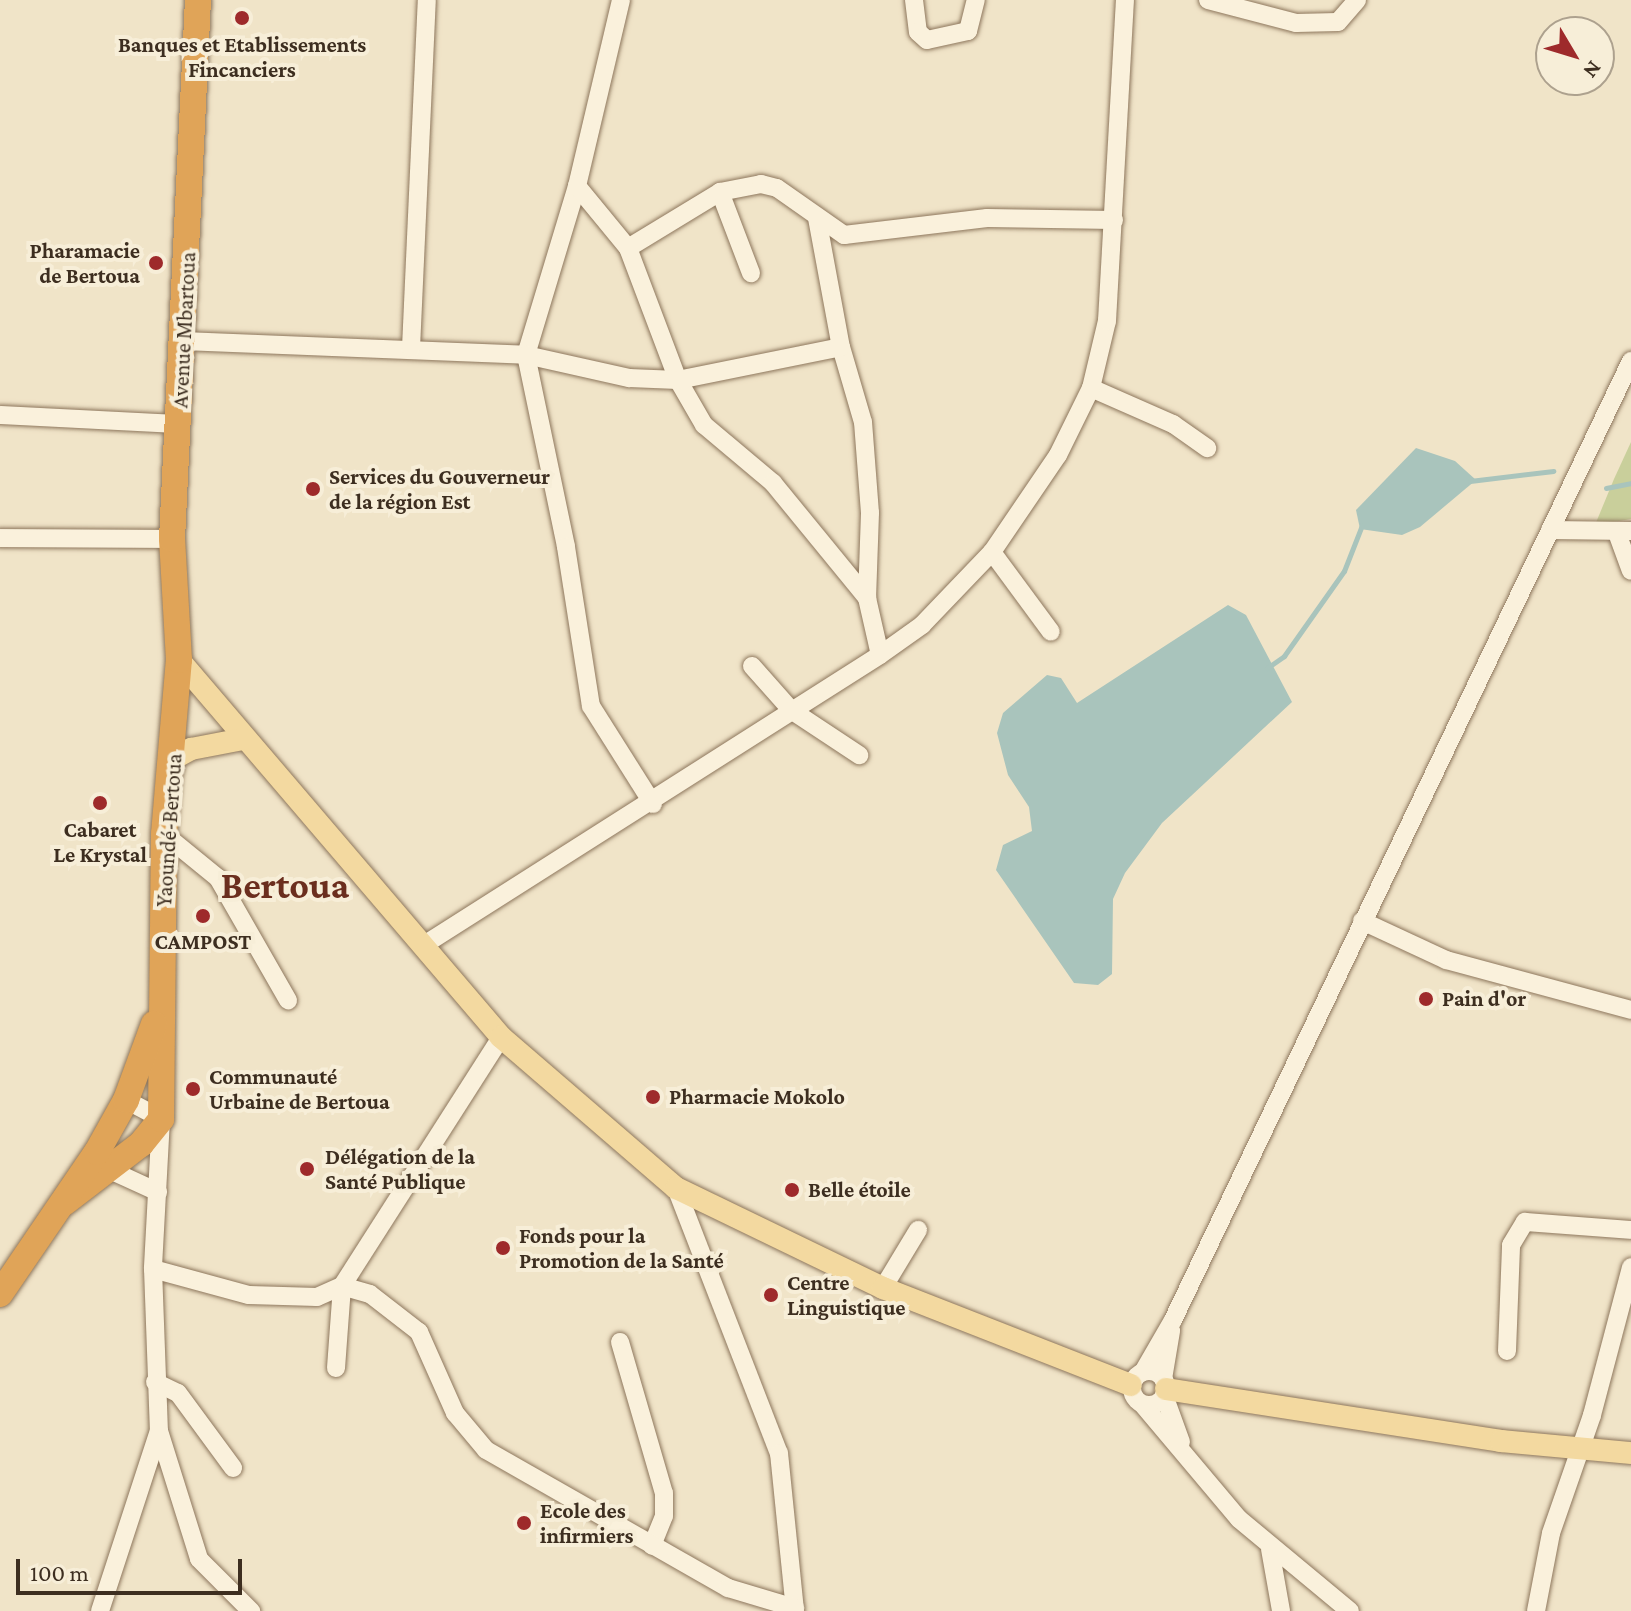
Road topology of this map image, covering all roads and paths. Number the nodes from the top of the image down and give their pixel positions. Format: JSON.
{"nodes":[{"id":1,"x":198,"y":0,"type":"edge"},
{"id":2,"x":427,"y":0,"type":"edge"},
{"id":3,"x":621,"y":0,"type":"edge"},
{"id":4,"x":914,"y":0,"type":"edge"},
{"id":5,"x":976,"y":0,"type":"edge"},
{"id":6,"x":1125,"y":0,"type":"edge"},
{"id":7,"x":1208,"y":0,"type":"edge"},
{"id":8,"x":1357,"y":0,"type":"edge"},
{"id":9,"x":577,"y":186,"type":"junction"},
{"id":10,"x":720,"y":192,"type":"junction"},
{"id":11,"x":817,"y":218,"type":"junction"},
{"id":12,"x":1114,"y":220,"type":"junction"},
{"id":13,"x":628,"y":248,"type":"junction"},
{"id":14,"x":751,"y":273,"type":"dead end"},
{"id":15,"x":183,"y":341,"type":"junction"},
{"id":16,"x":841,"y":347,"type":"junction"},
{"id":17,"x":411,"y":348,"type":"junction"},
{"id":18,"x":526,"y":355,"type":"junction"},
{"id":19,"x":1631,"y":361,"type":"edge"},
{"id":20,"x":678,"y":380,"type":"junction"},
{"id":21,"x":1091,"y":388,"type":"junction"},
{"id":22,"x":0,"y":415,"type":"edge"},
{"id":23,"x":178,"y":424,"type":"junction"},
{"id":24,"x":1207,"y":448,"type":"dead end"},
{"id":25,"x":1550,"y":530,"type":"junction"},
{"id":26,"x":1624,"y":532,"type":"edge"},
{"id":27,"x":0,"y":538,"type":"edge"},
{"id":28,"x":172,"y":539,"type":"junction"},
{"id":29,"x":992,"y":552,"type":"junction"},
{"id":30,"x":1631,"y":571,"type":"edge"},
{"id":31,"x":867,"y":598,"type":"junction"},
{"id":32,"x":1051,"y":632,"type":"dead end"},
{"id":33,"x":880,"y":655,"type":"junction"},
{"id":34,"x":179,"y":660,"type":"junction"},
{"id":35,"x":752,"y":666,"type":"dead end"},
{"id":36,"x":791,"y":710,"type":"junction"},
{"id":37,"x":243,"y":739,"type":"junction"},
{"id":38,"x":859,"y":755,"type":"dead end"},
{"id":39,"x":173,"y":768,"type":"junction"},
{"id":40,"x":653,"y":804,"type":"junction"},
{"id":41,"x":164,"y":834,"type":"junction"},
{"id":42,"x":1362,"y":921,"type":"junction"},
{"id":43,"x":427,"y":943,"type":"junction"},
{"id":44,"x":162,"y":999,"type":"junction"},
{"id":45,"x":288,"y":1000,"type":"dead end"},
{"id":46,"x":1631,"y":1010,"type":"edge"},
{"id":47,"x":501,"y":1037,"type":"junction"},
{"id":48,"x":126,"y":1100,"type":"junction"},
{"id":49,"x":161,"y":1119,"type":"junction"},
{"id":50,"x":103,"y":1161,"type":"junction"},
{"id":51,"x":676,"y":1188,"type":"junction"},
{"id":52,"x":158,"y":1192,"type":"junction"},
{"id":53,"x":918,"y":1230,"type":"dead end"},
{"id":54,"x":1631,"y":1230,"type":"edge"},
{"id":55,"x":1631,"y":1267,"type":"edge"},
{"id":56,"x":153,"y":1269,"type":"junction"},
{"id":57,"x":342,"y":1286,"type":"junction"},
{"id":58,"x":883,"y":1288,"type":"junction"},
{"id":59,"x":0,"y":1294,"type":"edge"},
{"id":60,"x":1173,"y":1320,"type":"junction"},
{"id":61,"x":620,"y":1342,"type":"dead end"},
{"id":62,"x":1507,"y":1351,"type":"dead end"},
{"id":63,"x":336,"y":1368,"type":"dead end"},
{"id":64,"x":1137,"y":1378,"type":"junction"},
{"id":65,"x":155,"y":1382,"type":"junction"},
{"id":66,"x":1164,"y":1388,"type":"junction"},
{"id":67,"x":1143,"y":1405,"type":"junction"},
{"id":68,"x":159,"y":1431,"type":"junction"},
{"id":69,"x":1582,"y":1445,"type":"junction"},
{"id":70,"x":1184,"y":1448,"type":"junction"},
{"id":71,"x":1631,"y":1453,"type":"edge"},
{"id":72,"x":233,"y":1468,"type":"dead end"},
{"id":73,"x":652,"y":1546,"type":"junction"},
{"id":74,"x":1270,"y":1549,"type":"junction"},
{"id":75,"x":795,"y":1609,"type":"edge"},
{"id":76,"x":100,"y":1611,"type":"edge"},
{"id":77,"x":251,"y":1611,"type":"edge"},
{"id":78,"x":1281,"y":1611,"type":"edge"},
{"id":79,"x":1350,"y":1611,"type":"edge"},
{"id":80,"x":1536,"y":1611,"type":"edge"}],
"edges":[{"from":1,"to":15,"type":"highway","name":"Avenue Mbartoua"},
{"from":2,"to":17,"type":"street"},
{"from":3,"to":9,"type":"street"},
{"from":4,"to":5,"type":"street"},
{"from":6,"to":12,"type":"street"},
{"from":7,"to":8,"type":"street"},
{"from":9,"to":13,"type":"street"},
{"from":9,"to":18,"type":"street"},
{"from":10,"to":11,"type":"street"},
{"from":10,"to":13,"type":"street"},
{"from":10,"to":14,"type":"street"},
{"from":11,"to":12,"type":"street"},
{"from":11,"to":16,"type":"street"},
{"from":12,"to":21,"type":"street"},
{"from":13,"to":20,"type":"street"},
{"from":15,"to":17,"type":"street"},
{"from":15,"to":23,"type":"highway","name":"Avenue Mbartoua"},
{"from":16,"to":20,"type":"street"},
{"from":16,"to":31,"type":"street"},
{"from":17,"to":18,"type":"street"},
{"from":18,"to":20,"type":"street"},
{"from":18,"to":40,"type":"street"},
{"from":19,"to":25,"type":"street"},
{"from":20,"to":31,"type":"street"},
{"from":21,"to":24,"type":"street"},
{"from":21,"to":29,"type":"street"},
{"from":22,"to":23,"type":"street"},
{"from":23,"to":28,"type":"highway","name":"Avenue Mbartoua"},
{"from":25,"to":26,"type":"street"},
{"from":25,"to":42,"type":"street"},
{"from":26,"to":30,"type":"street"},
{"from":27,"to":28,"type":"street"},
{"from":28,"to":34,"type":"highway","name":"Avenue Mbartoua"},
{"from":29,"to":32,"type":"street"},
{"from":29,"to":33,"type":"street"},
{"from":31,"to":33,"type":"street"},
{"from":33,"to":36,"type":"street"},
{"from":34,"to":37,"type":"main road"},
{"from":34,"to":39,"type":"highway","name":"Yaoundé-Bertoua"},
{"from":35,"to":36,"type":"street"},
{"from":36,"to":38,"type":"street"},
{"from":36,"to":40,"type":"street"},
{"from":37,"to":39,"type":"main road"},
{"from":37,"to":43,"type":"main road"},
{"from":39,"to":41,"type":"highway","name":"Yaoundé-Bertoua"},
{"from":40,"to":43,"type":"street"},
{"from":41,"to":44,"type":"highway","name":"Yaoundé-Bertoua"},
{"from":41,"to":45,"type":"street"},
{"from":42,"to":46,"type":"street"},
{"from":42,"to":60,"type":"street"},
{"from":43,"to":47,"type":"main road"},
{"from":44,"to":48,"type":"highway","name":"Yaoundé-Bertoua"},
{"from":44,"to":49,"type":"highway","name":"Yaoundé-Bertoua"},
{"from":47,"to":51,"type":"main road"},
{"from":47,"to":57,"type":"street"},
{"from":48,"to":49,"type":"street"},
{"from":48,"to":50,"type":"highway","name":"Yaoundé-Bertoua"},
{"from":49,"to":50,"type":"highway"},
{"from":49,"to":52,"type":"street"},
{"from":50,"to":52,"type":"street"},
{"from":50,"to":59,"type":"highway"},
{"from":51,"to":58,"type":"main road"},
{"from":51,"to":75,"type":"street"},
{"from":52,"to":56,"type":"street"},
{"from":53,"to":58,"type":"street"},
{"from":54,"to":62,"type":"street"},
{"from":55,"to":69,"type":"street"},
{"from":56,"to":57,"type":"street"},
{"from":56,"to":65,"type":"street"},
{"from":57,"to":63,"type":"street"},
{"from":57,"to":73,"type":"street"},
{"from":58,"to":64,"type":"main road"},
{"from":60,"to":64,"type":"street"},
{"from":60,"to":66,"type":"street"},
{"from":61,"to":73,"type":"street"},
{"from":64,"to":66,"type":"street"},
{"from":64,"to":67,"type":"street"},
{"from":65,"to":68,"type":"street"},
{"from":65,"to":72,"type":"street"},
{"from":66,"to":67,"type":"street"},
{"from":66,"to":69,"type":"main road"},
{"from":66,"to":70,"type":"street"},
{"from":67,"to":70,"type":"street"},
{"from":68,"to":76,"type":"street"},
{"from":68,"to":77,"type":"street"},
{"from":69,"to":71,"type":"main road"},
{"from":69,"to":80,"type":"street"},
{"from":70,"to":74,"type":"street"},
{"from":73,"to":75,"type":"street"},
{"from":74,"to":78,"type":"street"},
{"from":74,"to":79,"type":"street"}]}
